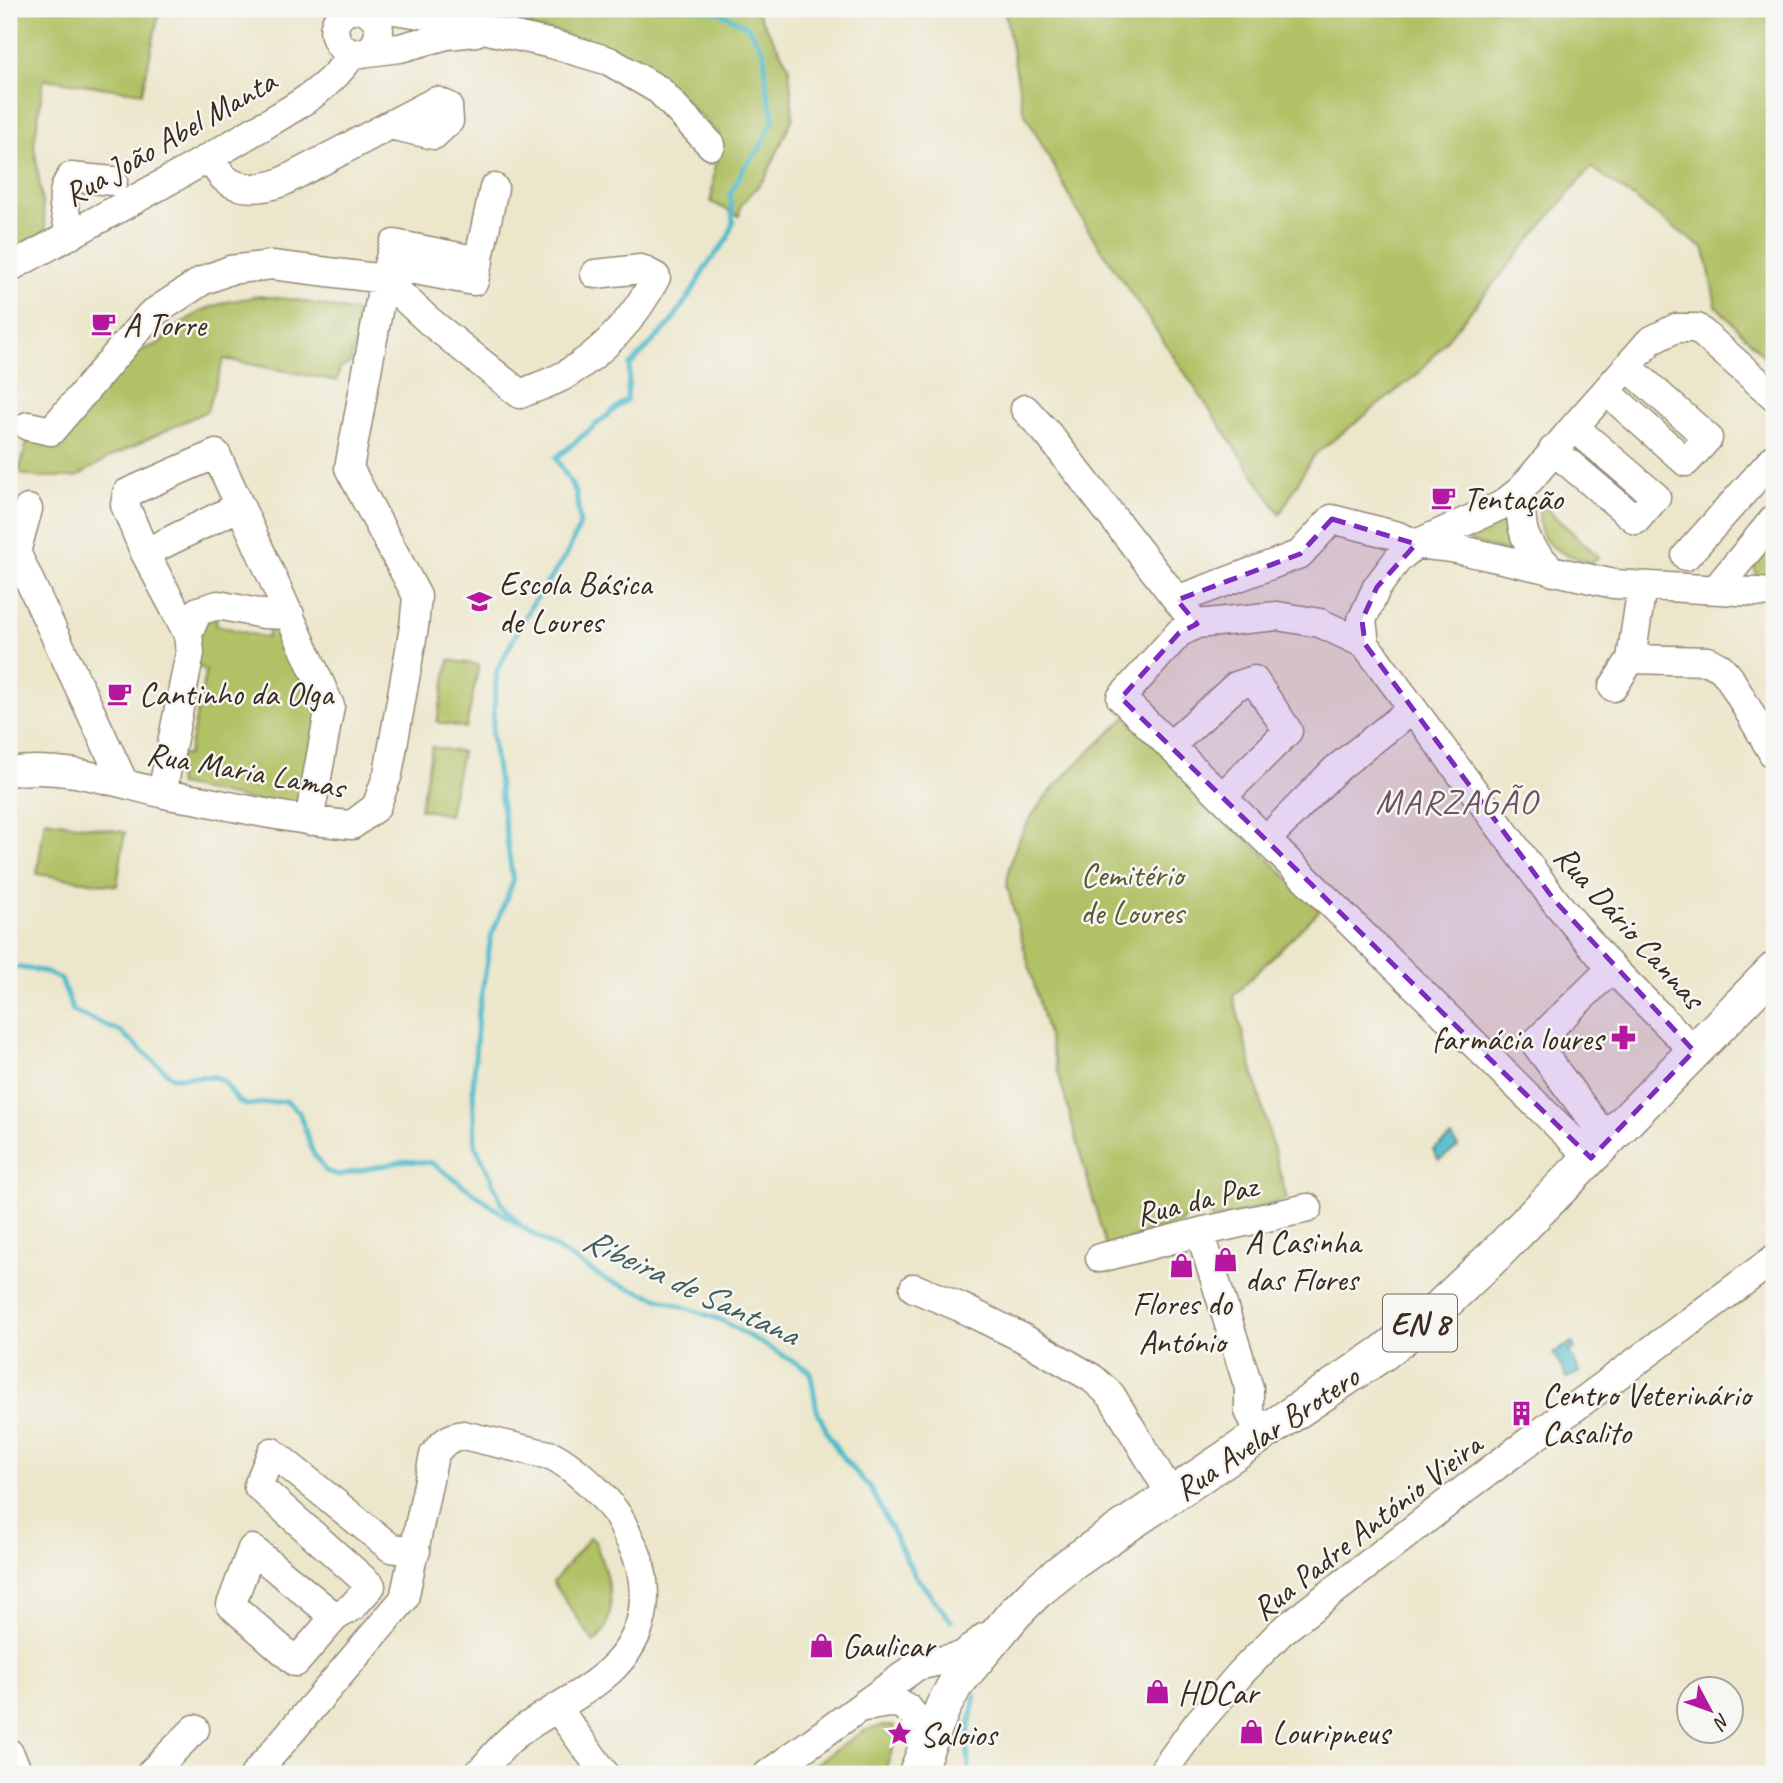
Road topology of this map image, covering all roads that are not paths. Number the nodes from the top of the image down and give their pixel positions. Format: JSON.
{"nodes":[{"id":1,"x":346,"y":11,"type":"edge"},
{"id":2,"x":492,"y":31,"type":"junction"},
{"id":3,"x":357,"y":53,"type":"junction"},
{"id":4,"x":390,"y":125,"type":"dead end"},
{"id":5,"x":711,"y":145,"type":"dead end"},
{"id":6,"x":209,"y":158,"type":"junction"},
{"id":7,"x":113,"y":181,"type":"dead end"},
{"id":8,"x":494,"y":188,"type":"dead end"},
{"id":9,"x":71,"y":235,"type":"junction"},
{"id":10,"x":9,"y":268,"type":"edge"},
{"id":11,"x":386,"y":272,"type":"junction"},
{"id":12,"x":595,"y":274,"type":"dead end"},
{"id":13,"x":1628,"y":367,"type":"junction"},
{"id":14,"x":1606,"y":391,"type":"junction"},
{"id":15,"x":1774,"y":396,"type":"edge"},
{"id":16,"x":1025,"y":409,"type":"dead end"},
{"id":17,"x":28,"y":426,"type":"dead end"},
{"id":18,"x":1574,"y":426,"type":"junction"},
{"id":19,"x":1553,"y":450,"type":"junction"},
{"id":20,"x":1774,"y":458,"type":"edge"},
{"id":21,"x":1521,"y":490,"type":"junction"},
{"id":22,"x":240,"y":506,"type":"junction"},
{"id":23,"x":28,"y":509,"type":"dead end"},
{"id":24,"x":1774,"y":519,"type":"edge"},
{"id":25,"x":1416,"y":544,"type":"junction"},
{"id":26,"x":145,"y":553,"type":"junction"},
{"id":27,"x":1686,"y":556,"type":"dead end"},
{"id":28,"x":1554,"y":572,"type":"junction"},
{"id":29,"x":1642,"y":586,"type":"junction"},
{"id":30,"x":1716,"y":589,"type":"junction"},
{"id":31,"x":1774,"y":593,"type":"edge"},
{"id":32,"x":1177,"y":600,"type":"junction"},
{"id":33,"x":290,"y":615,"type":"junction"},
{"id":34,"x":1197,"y":625,"type":"junction"},
{"id":35,"x":188,"y":634,"type":"junction"},
{"id":36,"x":1365,"y":644,"type":"junction"},
{"id":37,"x":1632,"y":659,"type":"junction"},
{"id":38,"x":1613,"y":687,"type":"dead end"},
{"id":39,"x":1412,"y":709,"type":"junction"},
{"id":40,"x":1170,"y":747,"type":"junction"},
{"id":41,"x":1774,"y":755,"type":"edge"},
{"id":42,"x":9,"y":772,"type":"edge"},
{"id":43,"x":123,"y":782,"type":"junction"},
{"id":44,"x":162,"y":793,"type":"junction"},
{"id":45,"x":1222,"y":797,"type":"junction"},
{"id":46,"x":309,"y":821,"type":"junction"},
{"id":47,"x":1266,"y":840,"type":"junction"},
{"id":48,"x":1612,"y":968,"type":"junction"},
{"id":49,"x":1774,"y":970,"type":"edge"},
{"id":50,"x":1694,"y":1051,"type":"junction"},
{"id":51,"x":1599,"y":1149,"type":"junction"},
{"id":52,"x":1308,"y":1208,"type":"dead end"},
{"id":53,"x":1200,"y":1232,"type":"junction"},
{"id":54,"x":1100,"y":1258,"type":"dead end"},
{"id":55,"x":1774,"y":1259,"type":"edge"},
{"id":56,"x":914,"y":1289,"type":"dead end"},
{"id":57,"x":1271,"y":1430,"type":"junction"},
{"id":58,"x":1172,"y":1496,"type":"junction"},
{"id":59,"x":403,"y":1550,"type":"junction"},
{"id":60,"x":371,"y":1586,"type":"junction"},
{"id":61,"x":1014,"y":1614,"type":"junction"},
{"id":62,"x":335,"y":1617,"type":"dead end"},
{"id":63,"x":906,"y":1674,"type":"junction"},
{"id":64,"x":949,"y":1696,"type":"junction"},
{"id":65,"x":864,"y":1707,"type":"junction"},
{"id":66,"x":557,"y":1708,"type":"junction"},
{"id":67,"x":195,"y":1729,"type":"dead end"},
{"id":68,"x":9,"y":1753,"type":"edge"},
{"id":69,"x":919,"y":1764,"type":"edge"},
{"id":70,"x":19,"y":1774,"type":"edge"},
{"id":71,"x":150,"y":1774,"type":"edge"},
{"id":72,"x":255,"y":1774,"type":"edge"},
{"id":73,"x":478,"y":1774,"type":"edge"},
{"id":74,"x":605,"y":1774,"type":"edge"},
{"id":75,"x":768,"y":1774,"type":"edge"},
{"id":76,"x":1161,"y":1774,"type":"edge"}],
"edges":[{"from":1,"to":2,"type":"street"},
{"from":1,"to":3,"type":"street"},
{"from":1,"to":3,"type":"street"},
{"from":2,"to":3,"type":"street"},
{"from":2,"to":5,"type":"street"},
{"from":3,"to":6,"type":"street","name":"Rua João Abel Manta"},
{"from":4,"to":6,"type":"street"},
{"from":6,"to":9,"type":"street","name":"Rua João Abel Manta"},
{"from":7,"to":9,"type":"street"},
{"from":8,"to":11,"type":"street"},
{"from":9,"to":10,"type":"street","name":"Rua João Abel Manta"},
{"from":11,"to":12,"type":"street"},
{"from":11,"to":17,"type":"street"},
{"from":11,"to":46,"type":"street","name":"Rua Maria Lamas"},
{"from":13,"to":14,"type":"street"},
{"from":13,"to":14,"type":"street"},
{"from":13,"to":15,"type":"street"},
{"from":14,"to":18,"type":"street"},
{"from":16,"to":32,"type":"street"},
{"from":18,"to":19,"type":"street"},
{"from":18,"to":19,"type":"street"},
{"from":19,"to":21,"type":"street"},
{"from":20,"to":27,"type":"street"},
{"from":21,"to":25,"type":"street"},
{"from":21,"to":28,"type":"street"},
{"from":22,"to":26,"type":"street"},
{"from":22,"to":26,"type":"street"},
{"from":22,"to":33,"type":"street"},
{"from":23,"to":43,"type":"street"},
{"from":24,"to":30,"type":"street"},
{"from":25,"to":28,"type":"street"},
{"from":25,"to":32,"type":"street"},
{"from":25,"to":36,"type":"street"},
{"from":26,"to":35,"type":"street"},
{"from":28,"to":29,"type":"street"},
{"from":29,"to":30,"type":"street"},
{"from":29,"to":37,"type":"street"},
{"from":30,"to":31,"type":"street"},
{"from":32,"to":34,"type":"street"},
{"from":33,"to":35,"type":"street"},
{"from":33,"to":46,"type":"street"},
{"from":34,"to":36,"type":"street","name":"Rua Dário Cannas"},
{"from":34,"to":40,"type":"street","name":"Rua Dário Cannas"},
{"from":35,"to":44,"type":"street"},
{"from":36,"to":39,"type":"street","name":"Rua Dário Cannas"},
{"from":37,"to":38,"type":"street"},
{"from":37,"to":41,"type":"street"},
{"from":39,"to":47,"type":"street"},
{"from":39,"to":48,"type":"street","name":"Rua Dário Cannas"},
{"from":40,"to":45,"type":"street"},
{"from":40,"to":45,"type":"street"},
{"from":42,"to":43,"type":"street","name":"Rua Maria Lamas"},
{"from":43,"to":44,"type":"street","name":"Rua Maria Lamas"},
{"from":44,"to":46,"type":"street","name":"Rua Maria Lamas"},
{"from":45,"to":47,"type":"street"},
{"from":47,"to":51,"type":"street"},
{"from":48,"to":50,"type":"street","name":"Rua Dário Cannas"},
{"from":48,"to":51,"type":"street"},
{"from":49,"to":50,"type":"main road","name":"Rua Avelar Brotero","number":"EN 8"},
{"from":50,"to":51,"type":"main road","name":"Rua Avelar Brotero","number":"EN 8"},
{"from":51,"to":57,"type":"main road","name":"Rua Avelar Brotero","number":"EN 8"},
{"from":52,"to":53,"type":"street","name":"Rua da Paz"},
{"from":53,"to":54,"type":"street","name":"Rua da Paz"},
{"from":53,"to":57,"type":"street"},
{"from":55,"to":76,"type":"street","name":"Rua Padre António Vieira"},
{"from":56,"to":58,"type":"street"},
{"from":57,"to":58,"type":"main road","name":"Rua Avelar Brotero","number":"EN 8"},
{"from":58,"to":61,"type":"main road","name":"Rua Avelar Brotero","number":"EN 8"},
{"from":59,"to":60,"type":"street"},
{"from":59,"to":60,"type":"street"},
{"from":59,"to":66,"type":"street"},
{"from":59,"to":72,"type":"street"},
{"from":60,"to":62,"type":"street"},
{"from":61,"to":63,"type":"street"},
{"from":61,"to":64,"type":"main road","number":"EN 8"},
{"from":63,"to":64,"type":"street"},
{"from":63,"to":65,"type":"street"},
{"from":64,"to":65,"type":"street"},
{"from":64,"to":69,"type":"main road","number":"EN 8"},
{"from":65,"to":69,"type":"street"},
{"from":65,"to":75,"type":"street"},
{"from":66,"to":73,"type":"street"},
{"from":66,"to":74,"type":"street"},
{"from":67,"to":71,"type":"street"},
{"from":68,"to":70,"type":"street"}]}
